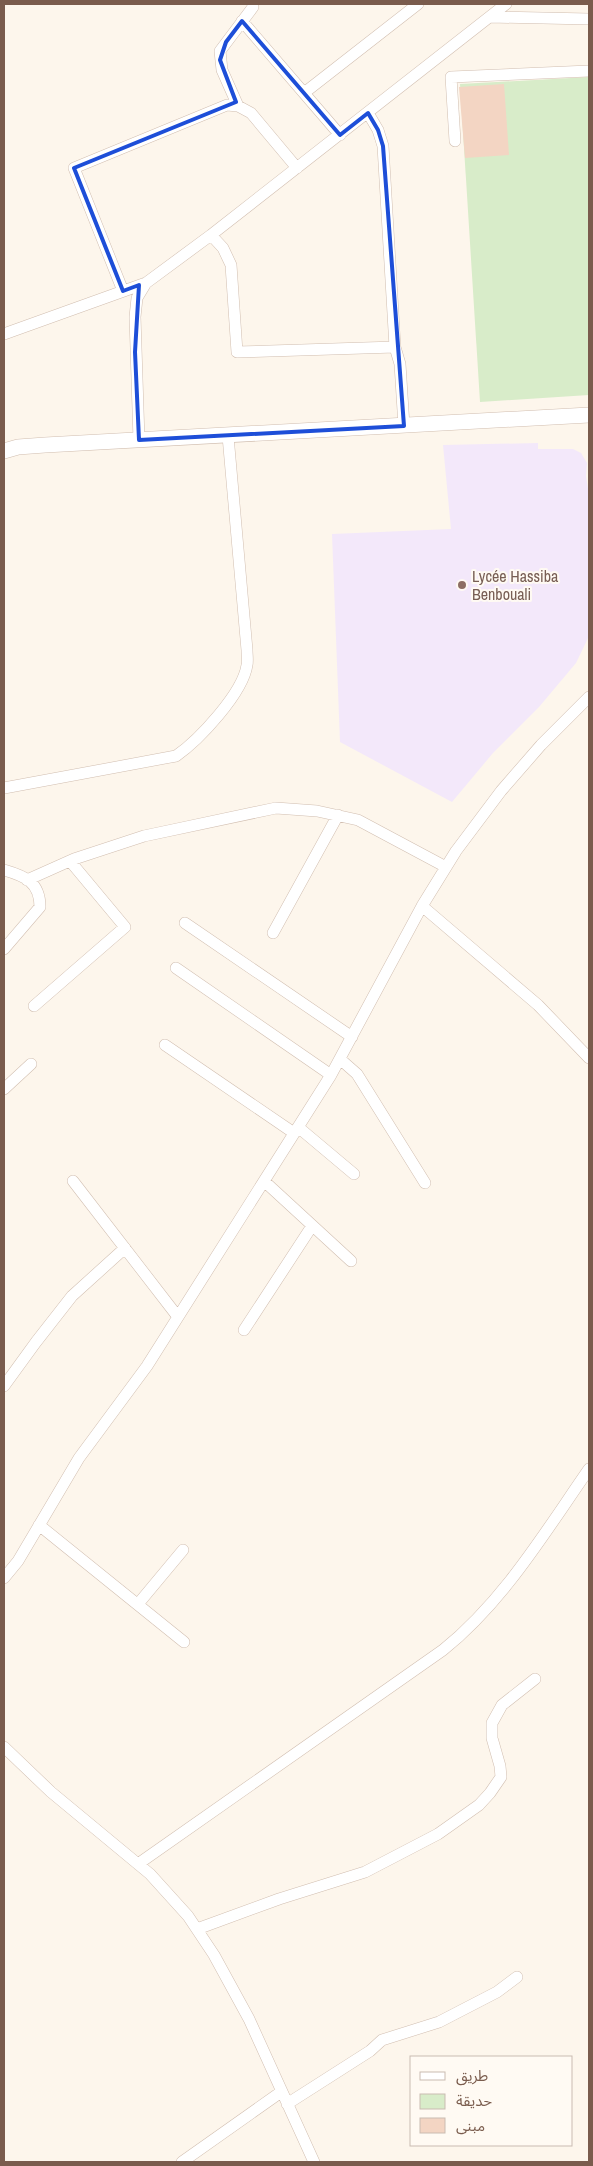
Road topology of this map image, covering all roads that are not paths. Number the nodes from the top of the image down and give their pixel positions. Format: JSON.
{"nodes":[{"id":1,"x":418,"y":4,"type":"edge"},
{"id":2,"x":506,"y":4,"type":"edge"},
{"id":3,"x":253,"y":7,"type":"dead end"},
{"id":4,"x":490,"y":17,"type":"junction"},
{"id":5,"x":589,"y":19,"type":"edge"},
{"id":6,"x":242,"y":20,"type":"junction"},
{"id":7,"x":589,"y":71,"type":"edge"},
{"id":8,"x":304,"y":94,"type":"junction"},
{"id":9,"x":238,"y":106,"type":"junction"},
{"id":10,"x":368,"y":113,"type":"junction"},
{"id":11,"x":340,"y":134,"type":"junction"},
{"id":12,"x":455,"y":141,"type":"dead end"},
{"id":13,"x":296,"y":168,"type":"junction"},
{"id":14,"x":211,"y":235,"type":"junction"},
{"id":15,"x":146,"y":283,"type":"junction"},
{"id":16,"x":123,"y":291,"type":"junction"},
{"id":17,"x":4,"y":334,"type":"edge"},
{"id":18,"x":394,"y":347,"type":"junction"},
{"id":19,"x":589,"y":415,"type":"edge"},
{"id":20,"x":404,"y":426,"type":"junction"},
{"id":21,"x":228,"y":436,"type":"junction"},
{"id":22,"x":139,"y":440,"type":"junction"},
{"id":23,"x":4,"y":451,"type":"edge"},
{"id":24,"x":589,"y":698,"type":"edge"},
{"id":25,"x":4,"y":788,"type":"edge"},
{"id":26,"x":338,"y":815,"type":"junction"},
{"id":27,"x":70,"y":861,"type":"junction"},
{"id":28,"x":446,"y":868,"type":"junction"},
{"id":29,"x":4,"y":870,"type":"edge"},
{"id":30,"x":27,"y":880,"type":"junction"},
{"id":31,"x":422,"y":906,"type":"junction"},
{"id":32,"x":185,"y":923,"type":"dead end"},
{"id":33,"x":273,"y":933,"type":"dead end"},
{"id":34,"x":4,"y":949,"type":"edge"},
{"id":35,"x":176,"y":968,"type":"dead end"},
{"id":36,"x":34,"y":1006,"type":"dead end"},
{"id":37,"x":352,"y":1037,"type":"junction"},
{"id":38,"x":165,"y":1045,"type":"dead end"},
{"id":39,"x":589,"y":1058,"type":"edge"},
{"id":40,"x":340,"y":1059,"type":"junction"},
{"id":41,"x":32,"y":1064,"type":"dead end"},
{"id":42,"x":331,"y":1075,"type":"junction"},
{"id":43,"x":4,"y":1089,"type":"edge"},
{"id":44,"x":296,"y":1130,"type":"junction"},
{"id":45,"x":354,"y":1174,"type":"dead end"},
{"id":46,"x":73,"y":1181,"type":"dead end"},
{"id":47,"x":264,"y":1181,"type":"junction"},
{"id":48,"x":425,"y":1183,"type":"dead end"},
{"id":49,"x":312,"y":1226,"type":"junction"},
{"id":50,"x":125,"y":1248,"type":"junction"},
{"id":51,"x":351,"y":1261,"type":"dead end"},
{"id":52,"x":178,"y":1317,"type":"junction"},
{"id":53,"x":244,"y":1330,"type":"dead end"},
{"id":54,"x":4,"y":1386,"type":"edge"},
{"id":55,"x":589,"y":1469,"type":"edge"},
{"id":56,"x":39,"y":1525,"type":"junction"},
{"id":57,"x":183,"y":1550,"type":"dead end"},
{"id":58,"x":4,"y":1578,"type":"edge"},
{"id":59,"x":138,"y":1604,"type":"junction"},
{"id":60,"x":184,"y":1642,"type":"dead end"},
{"id":61,"x":535,"y":1679,"type":"dead end"},
{"id":62,"x":4,"y":1747,"type":"edge"},
{"id":63,"x":138,"y":1864,"type":"junction"},
{"id":64,"x":197,"y":1929,"type":"junction"},
{"id":65,"x":517,"y":1977,"type":"dead end"},
{"id":66,"x":281,"y":2092,"type":"junction"},
{"id":67,"x":286,"y":2104,"type":"junction"},
{"id":68,"x":182,"y":2162,"type":"edge"},
{"id":69,"x":314,"y":2162,"type":"edge"}],
"edges":[{"from":1,"to":8,"type":"street"},
{"from":2,"to":4,"type":"street"},
{"from":3,"to":6,"type":"street"},
{"from":4,"to":5,"type":"street"},
{"from":4,"to":10,"type":"street"},
{"from":6,"to":8,"type":"street"},
{"from":6,"to":9,"type":"street"},
{"from":7,"to":12,"type":"street"},
{"from":8,"to":11,"type":"street"},
{"from":9,"to":13,"type":"street"},
{"from":9,"to":16,"type":"street"},
{"from":10,"to":11,"type":"street"},
{"from":10,"to":18,"type":"street"},
{"from":11,"to":13,"type":"street"},
{"from":13,"to":14,"type":"street"},
{"from":14,"to":15,"type":"street"},
{"from":14,"to":18,"type":"street"},
{"from":15,"to":16,"type":"street"},
{"from":15,"to":22,"type":"street"},
{"from":16,"to":17,"type":"street"},
{"from":18,"to":20,"type":"street"},
{"from":19,"to":20,"type":"street"},
{"from":20,"to":21,"type":"street"},
{"from":21,"to":22,"type":"street"},
{"from":21,"to":25,"type":"street"},
{"from":22,"to":23,"type":"street"},
{"from":24,"to":28,"type":"street"},
{"from":26,"to":27,"type":"street"},
{"from":26,"to":28,"type":"street"},
{"from":26,"to":33,"type":"street"},
{"from":27,"to":30,"type":"street"},
{"from":27,"to":36,"type":"street"},
{"from":28,"to":31,"type":"street"},
{"from":29,"to":30,"type":"street"},
{"from":30,"to":34,"type":"street"},
{"from":31,"to":37,"type":"street"},
{"from":31,"to":39,"type":"street"},
{"from":32,"to":37,"type":"street"},
{"from":35,"to":42,"type":"street"},
{"from":37,"to":40,"type":"street"},
{"from":38,"to":44,"type":"street"},
{"from":40,"to":42,"type":"street"},
{"from":40,"to":48,"type":"street"},
{"from":41,"to":43,"type":"street"},
{"from":42,"to":44,"type":"street"},
{"from":44,"to":45,"type":"street"},
{"from":44,"to":47,"type":"street"},
{"from":46,"to":50,"type":"street"},
{"from":47,"to":49,"type":"street"},
{"from":47,"to":52,"type":"street"},
{"from":49,"to":51,"type":"street"},
{"from":49,"to":53,"type":"street"},
{"from":50,"to":52,"type":"street"},
{"from":50,"to":54,"type":"street"},
{"from":52,"to":56,"type":"street"},
{"from":55,"to":63,"type":"street"},
{"from":56,"to":58,"type":"street"},
{"from":56,"to":59,"type":"street"},
{"from":57,"to":59,"type":"street"},
{"from":59,"to":60,"type":"street"},
{"from":61,"to":64,"type":"street"},
{"from":62,"to":63,"type":"street"},
{"from":63,"to":64,"type":"street"},
{"from":64,"to":66,"type":"street"},
{"from":65,"to":67,"type":"street"},
{"from":66,"to":67,"type":"street"},
{"from":66,"to":68,"type":"street"},
{"from":67,"to":69,"type":"street"}]}
